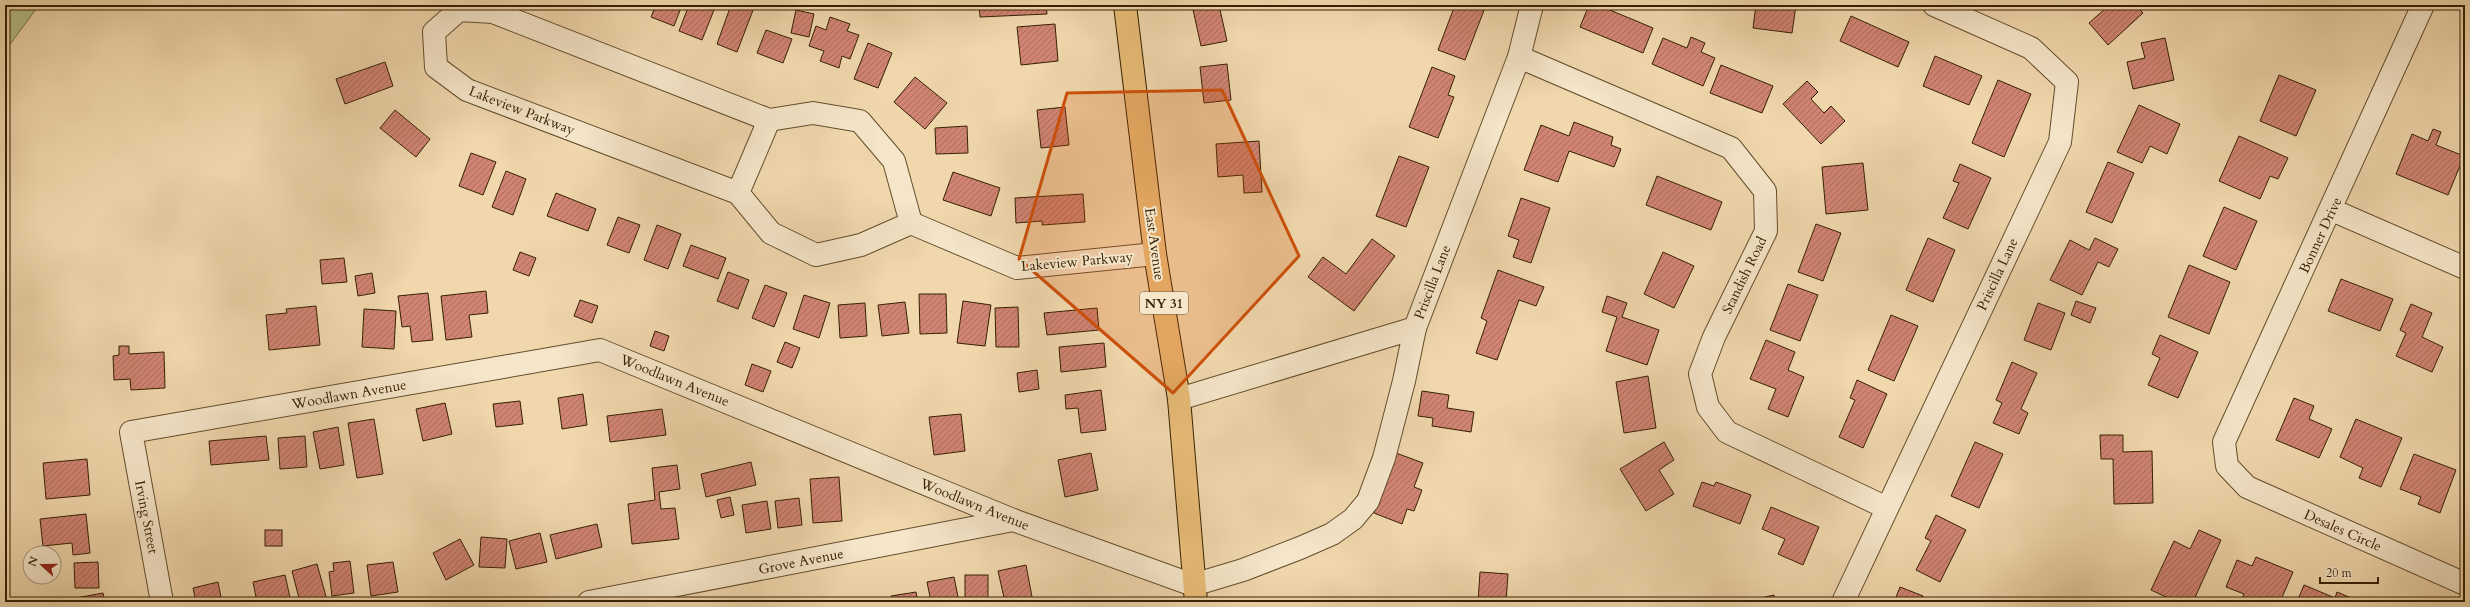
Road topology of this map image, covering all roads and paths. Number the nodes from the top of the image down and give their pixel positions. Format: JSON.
{"nodes":[{"id":1,"x":1125,"y":5,"type":"edge"},
{"id":2,"x":1532,"y":5,"type":"edge"},
{"id":3,"x":1934,"y":5,"type":"edge"},
{"id":4,"x":2423,"y":5,"type":"edge"},
{"id":5,"x":1519,"y":57,"type":"junction"},
{"id":6,"x":768,"y":120,"type":"junction"},
{"id":7,"x":738,"y":193,"type":"junction"},
{"id":8,"x":2332,"y":210,"type":"junction"},
{"id":9,"x":911,"y":223,"type":"junction"},
{"id":10,"x":1155,"y":254,"type":"junction"},
{"id":11,"x":2465,"y":268,"type":"edge"},
{"id":12,"x":1415,"y":328,"type":"junction"},
{"id":13,"x":1179,"y":399,"type":"junction"},
{"id":14,"x":131,"y":432,"type":"joint"},
{"id":15,"x":2227,"y":466,"type":"joint"},
{"id":16,"x":1887,"y":508,"type":"junction"},
{"id":17,"x":1013,"y":520,"type":"junction"},
{"id":18,"x":2465,"y":584,"type":"edge"},
{"id":19,"x":1195,"y":593,"type":"edge"},
{"id":20,"x":162,"y":602,"type":"edge"},
{"id":21,"x":589,"y":602,"type":"edge"},
{"id":22,"x":1843,"y":602,"type":"edge"}],
"edges":[{"from":1,"to":10,"type":"highway","name":"East Avenue","number":"NY 31"},
{"from":2,"to":5,"type":"street","name":"Priscilla Lane"},
{"from":3,"to":16,"type":"street","name":"Priscilla Lane"},
{"from":4,"to":8,"type":"street","name":"Bonner Drive"},
{"from":5,"to":12,"type":"street","name":"Priscilla Lane"},
{"from":5,"to":16,"type":"street","name":"Standish Road"},
{"from":6,"to":7,"type":"street"},
{"from":6,"to":7,"type":"street","name":"Lakeview Parkway"},
{"from":6,"to":9,"type":"street"},
{"from":7,"to":9,"type":"street","name":"Lakeview Parkway"},
{"from":8,"to":11,"type":"street"},
{"from":8,"to":15,"type":"street","name":"Bonner Drive"},
{"from":9,"to":10,"type":"street","name":"Lakeview Parkway"},
{"from":10,"to":13,"type":"highway","name":"East Avenue","number":"NY 31"},
{"from":12,"to":13,"type":"street","name":"Priscilla Lane"},
{"from":12,"to":19,"type":"street"},
{"from":13,"to":19,"type":"highway","name":"East Avenue","number":"NY 31"},
{"from":14,"to":17,"type":"street","name":"Woodlawn Avenue"},
{"from":14,"to":20,"type":"street","name":"Irving Street"},
{"from":15,"to":18,"type":"street","name":"Desales Circle"},
{"from":16,"to":22,"type":"street","name":"Priscilla Lane"},
{"from":17,"to":19,"type":"street","name":"Woodlawn Avenue"},
{"from":17,"to":21,"type":"street","name":"Grove Avenue"}]}
